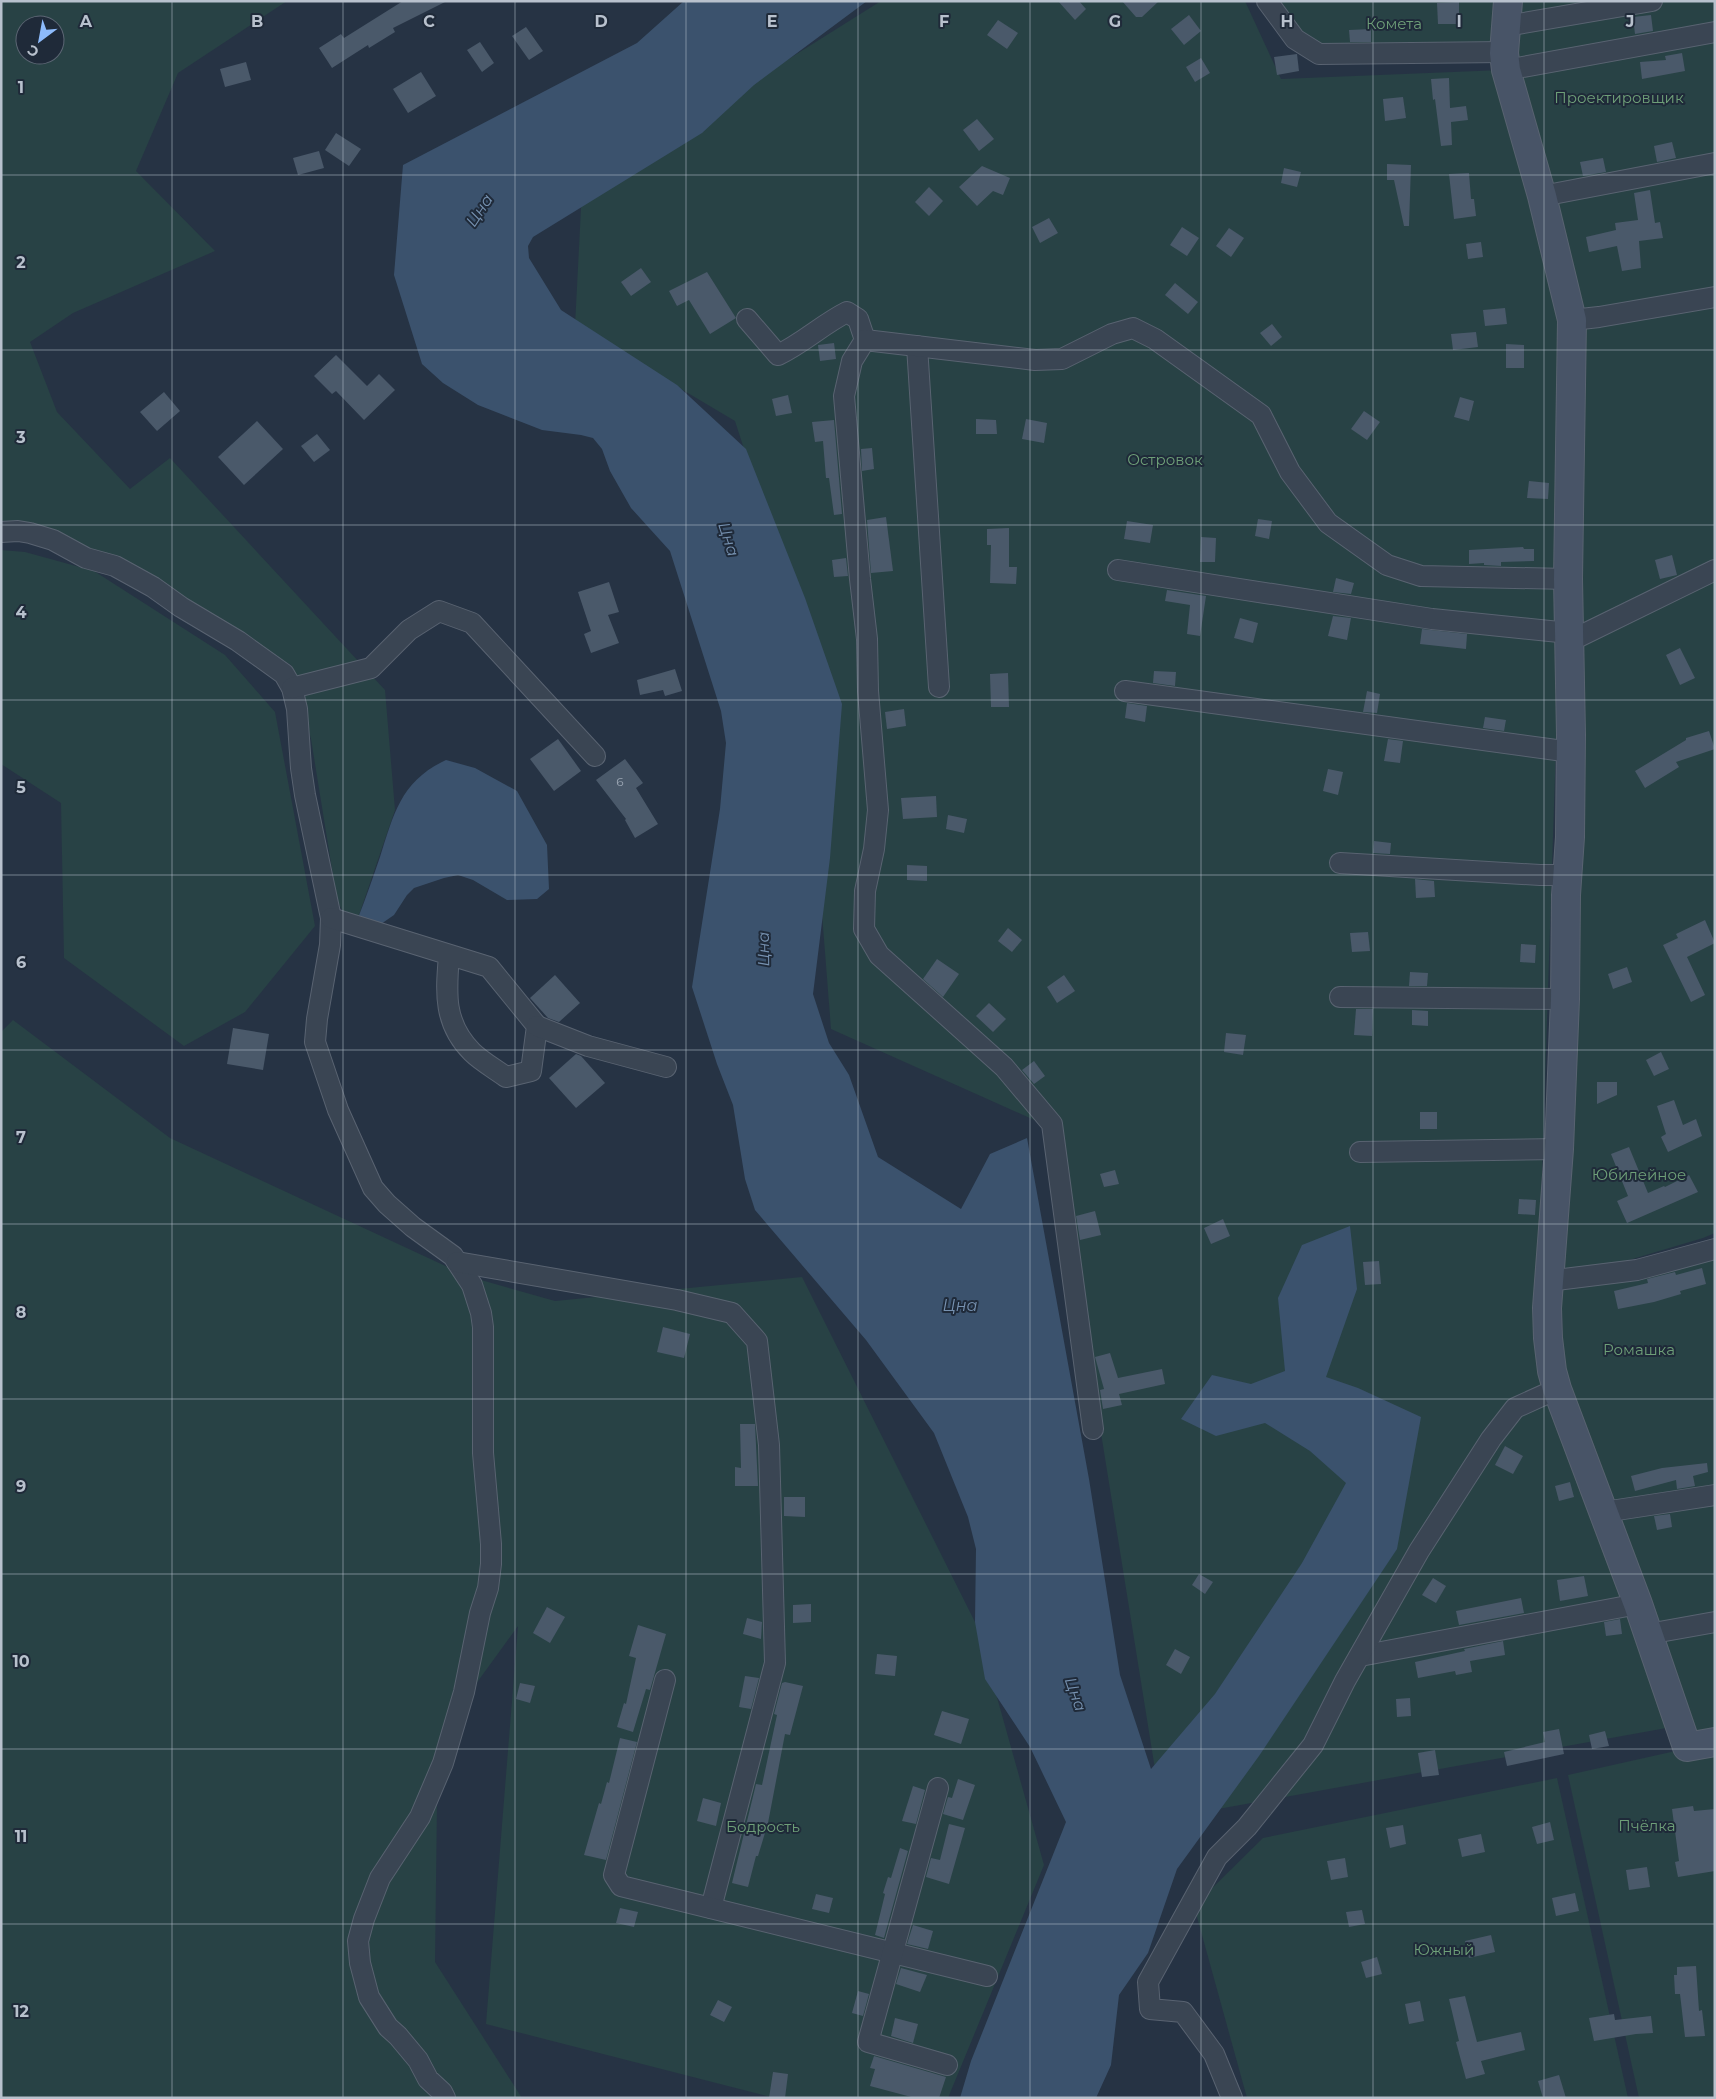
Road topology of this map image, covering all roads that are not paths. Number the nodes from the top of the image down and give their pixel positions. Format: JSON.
{"nodes":[{"id":1,"x":1267,"y":1,"type":"edge"},
{"id":2,"x":1652,"y":1,"type":"edge"},
{"id":3,"x":1715,"y":32,"type":"edge"},
{"id":4,"x":1506,"y":37,"type":"edge"},
{"id":5,"x":1715,"y":163,"type":"edge"},
{"id":6,"x":1542,"y":196,"type":"junction"},
{"id":7,"x":1715,"y":296,"type":"edge"},
{"id":8,"x":747,"y":319,"type":"dead end"},
{"id":9,"x":1572,"y":320,"type":"junction"},
{"id":10,"x":865,"y":340,"type":"junction"},
{"id":11,"x":918,"y":346,"type":"junction"},
{"id":12,"x":1,"y":532,"type":"edge"},
{"id":13,"x":1118,"y":570,"type":"dead end"},
{"id":14,"x":1715,"y":570,"type":"edge"},
{"id":15,"x":1568,"y":579,"type":"junction"},
{"id":16,"x":1569,"y":637,"type":"junction"},
{"id":17,"x":292,"y":688,"type":"junction"},
{"id":18,"x":939,"y":688,"type":"dead end"},
{"id":19,"x":1126,"y":691,"type":"dead end"},
{"id":20,"x":1571,"y":752,"type":"junction"},
{"id":21,"x":595,"y":756,"type":"dead end"},
{"id":22,"x":1340,"y":863,"type":"dead end"},
{"id":23,"x":1567,"y":875,"type":"junction"},
{"id":24,"x":331,"y":918,"type":"junction"},
{"id":25,"x":449,"y":955,"type":"junction"},
{"id":26,"x":1340,"y":997,"type":"dead end"},
{"id":27,"x":1565,"y":999,"type":"junction"},
{"id":28,"x":537,"y":1026,"type":"junction"},
{"id":29,"x":666,"y":1067,"type":"dead end"},
{"id":30,"x":1559,"y":1149,"type":"junction"},
{"id":31,"x":1360,"y":1152,"type":"dead end"},
{"id":32,"x":1715,"y":1249,"type":"edge"},
{"id":33,"x":457,"y":1262,"type":"junction"},
{"id":34,"x":1548,"y":1280,"type":"junction"},
{"id":35,"x":1557,"y":1388,"type":"junction"},
{"id":36,"x":1094,"y":1429,"type":"dead end"},
{"id":37,"x":1715,"y":1495,"type":"edge"},
{"id":38,"x":1604,"y":1512,"type":"junction"},
{"id":39,"x":1638,"y":1604,"type":"junction"},
{"id":40,"x":1715,"y":1622,"type":"edge"},
{"id":41,"x":1648,"y":1634,"type":"junction"},
{"id":42,"x":1360,"y":1656,"type":"junction"},
{"id":43,"x":664,"y":1680,"type":"dead end"},
{"id":44,"x":1715,"y":1742,"type":"edge"},
{"id":45,"x":938,"y":1788,"type":"dead end"},
{"id":46,"x":711,"y":1908,"type":"junction"},
{"id":47,"x":892,"y":1952,"type":"junction"},
{"id":48,"x":986,"y":1976,"type":"dead end"},
{"id":49,"x":947,"y":2065,"type":"dead end"},
{"id":50,"x":445,"y":2098,"type":"edge"},
{"id":51,"x":1232,"y":2098,"type":"edge"}],
"edges":[{"from":1,"to":4,"type":"street"},
{"from":2,"to":4,"type":"street"},
{"from":3,"to":4,"type":"street"},
{"from":4,"to":6,"type":"street"},
{"from":5,"to":6,"type":"street"},
{"from":6,"to":9,"type":"street"},
{"from":7,"to":9,"type":"street"},
{"from":8,"to":10,"type":"street"},
{"from":9,"to":15,"type":"street"},
{"from":10,"to":11,"type":"street"},
{"from":10,"to":36,"type":"street"},
{"from":11,"to":15,"type":"street"},
{"from":11,"to":18,"type":"street"},
{"from":12,"to":17,"type":"street"},
{"from":13,"to":16,"type":"street"},
{"from":14,"to":16,"type":"street"},
{"from":15,"to":16,"type":"street"},
{"from":16,"to":20,"type":"street"},
{"from":17,"to":21,"type":"street"},
{"from":17,"to":24,"type":"street"},
{"from":19,"to":20,"type":"street"},
{"from":20,"to":23,"type":"street"},
{"from":22,"to":23,"type":"street"},
{"from":23,"to":27,"type":"street"},
{"from":24,"to":25,"type":"street"},
{"from":24,"to":33,"type":"street"},
{"from":25,"to":28,"type":"street"},
{"from":25,"to":28,"type":"street"},
{"from":26,"to":27,"type":"street"},
{"from":27,"to":30,"type":"street"},
{"from":28,"to":29,"type":"street"},
{"from":30,"to":31,"type":"street"},
{"from":30,"to":34,"type":"street"},
{"from":32,"to":34,"type":"street"},
{"from":33,"to":46,"type":"street"},
{"from":33,"to":50,"type":"street"},
{"from":34,"to":35,"type":"street"},
{"from":35,"to":38,"type":"street"},
{"from":35,"to":42,"type":"street"},
{"from":37,"to":38,"type":"street"},
{"from":38,"to":39,"type":"street"},
{"from":39,"to":41,"type":"street"},
{"from":39,"to":42,"type":"street"},
{"from":40,"to":41,"type":"street"},
{"from":41,"to":44,"type":"street"},
{"from":42,"to":51,"type":"street"},
{"from":43,"to":46,"type":"street"},
{"from":45,"to":47,"type":"street"},
{"from":46,"to":47,"type":"street"},
{"from":47,"to":48,"type":"street"},
{"from":47,"to":49,"type":"street"}]}
